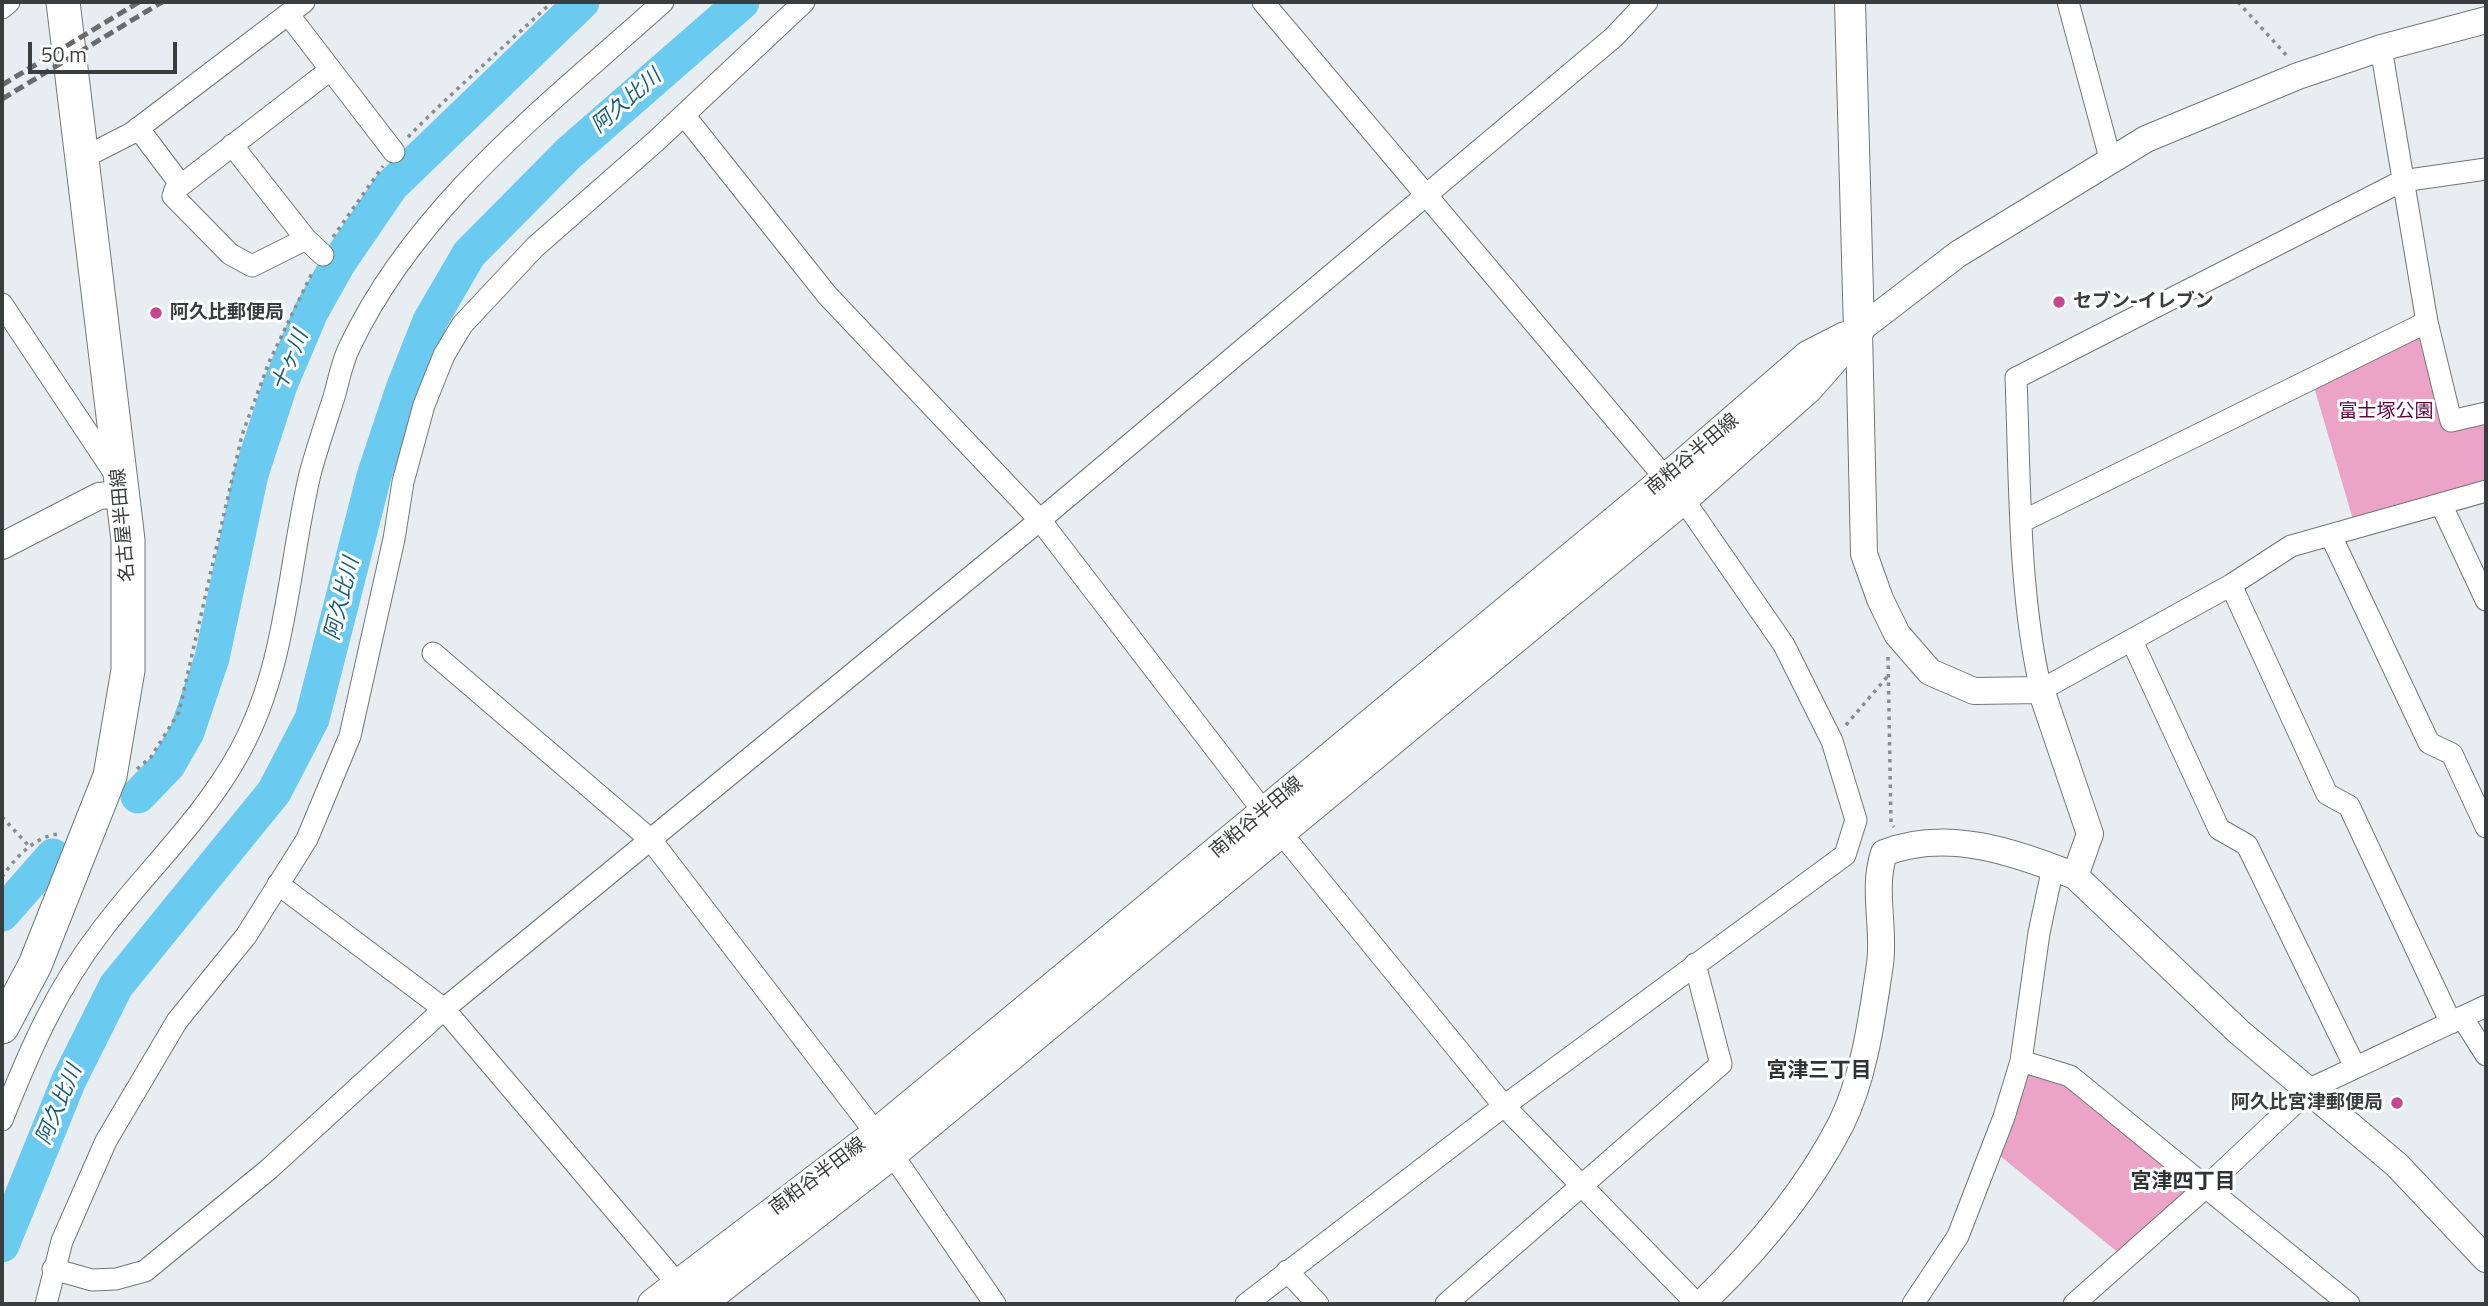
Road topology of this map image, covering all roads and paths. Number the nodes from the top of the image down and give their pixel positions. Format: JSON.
{"nodes":[{"id":1,"x":9,"y":2,"type":"edge"},
{"id":2,"x":64,"y":2,"type":"edge"},
{"id":3,"x":552,"y":2,"type":"edge"},
{"id":4,"x":663,"y":2,"type":"edge"},
{"id":5,"x":804,"y":2,"type":"edge"},
{"id":6,"x":1263,"y":2,"type":"edge"},
{"id":7,"x":1647,"y":2,"type":"edge"},
{"id":8,"x":1850,"y":2,"type":"edge"},
{"id":9,"x":2068,"y":2,"type":"edge"},
{"id":10,"x":2238,"y":2,"type":"edge"},
{"id":11,"x":2,"y":8,"type":"edge"},
{"id":12,"x":296,"y":8,"type":"edge"},
{"id":13,"x":2486,"y":20,"type":"edge"},
{"id":14,"x":2381,"y":48,"type":"junction"},
{"id":15,"x":330,"y":69,"type":"junction"},
{"id":16,"x":2298,"y":76,"type":"junction"},
{"id":17,"x":684,"y":115,"type":"junction"},
{"id":18,"x":138,"y":128,"type":"junction"},
{"id":19,"x":232,"y":145,"type":"junction"},
{"id":20,"x":394,"y":152,"type":"junction"},
{"id":21,"x":2110,"y":158,"type":"junction"},
{"id":22,"x":81,"y":159,"type":"junction"},
{"id":23,"x":2486,"y":169,"type":"edge"},
{"id":24,"x":2402,"y":181,"type":"junction"},
{"id":25,"x":181,"y":185,"type":"junction"},
{"id":26,"x":1426,"y":196,"type":"junction"},
{"id":27,"x":306,"y":239,"type":"junction"},
{"id":28,"x":323,"y":255,"type":"junction"},
{"id":29,"x":2,"y":304,"type":"edge"},
{"id":30,"x":2427,"y":322,"type":"junction"},
{"id":31,"x":1858,"y":330,"type":"junction"},
{"id":32,"x":2486,"y":413,"type":"edge"},
{"id":33,"x":122,"y":488,"type":"junction"},
{"id":34,"x":1674,"y":489,"type":"junction"},
{"id":35,"x":2486,"y":491,"type":"edge"},
{"id":36,"x":2441,"y":504,"type":"junction"},
{"id":37,"x":1040,"y":520,"type":"junction"},
{"id":38,"x":2021,"y":522,"type":"junction"},
{"id":39,"x":2331,"y":536,"type":"junction"},
{"id":40,"x":2,"y":547,"type":"edge"},
{"id":41,"x":2231,"y":585,"type":"junction"},
{"id":42,"x":2486,"y":600,"type":"edge"},
{"id":43,"x":1897,"y":634,"type":"junction"},
{"id":44,"x":2132,"y":641,"type":"junction"},
{"id":45,"x":433,"y":653,"type":"dead end"},
{"id":46,"x":1888,"y":676,"type":"junction"},
{"id":47,"x":2041,"y":690,"type":"junction"},
{"id":48,"x":1832,"y":741,"type":"junction"},
{"id":49,"x":111,"y":771,"type":"junction"},
{"id":50,"x":2,"y":817,"type":"edge"},
{"id":51,"x":1272,"y":822,"type":"junction"},
{"id":52,"x":2486,"y":827,"type":"edge"},
{"id":53,"x":86,"y":838,"type":"junction"},
{"id":54,"x":651,"y":840,"type":"junction"},
{"id":55,"x":1907,"y":844,"type":"junction"},
{"id":56,"x":30,"y":846,"type":"junction"},
{"id":57,"x":2064,"y":871,"type":"junction"},
{"id":58,"x":2,"y":877,"type":"edge"},
{"id":59,"x":278,"y":884,"type":"junction"},
{"id":60,"x":1695,"y":964,"type":"junction"},
{"id":61,"x":2486,"y":1006,"type":"edge"},
{"id":62,"x":444,"y":1009,"type":"junction"},
{"id":63,"x":2456,"y":1020,"type":"junction"},
{"id":64,"x":2,"y":1027,"type":"edge"},
{"id":65,"x":2486,"y":1055,"type":"edge"},
{"id":66,"x":2021,"y":1061,"type":"junction"},
{"id":67,"x":2356,"y":1067,"type":"junction"},
{"id":68,"x":2310,"y":1089,"type":"junction"},
{"id":69,"x":1504,"y":1107,"type":"junction"},
{"id":70,"x":2,"y":1119,"type":"edge"},
{"id":71,"x":884,"y":1144,"type":"junction"},
{"id":72,"x":1582,"y":1185,"type":"junction"},
{"id":73,"x":2206,"y":1188,"type":"junction"},
{"id":74,"x":2486,"y":1259,"type":"edge"},
{"id":75,"x":1287,"y":1271,"type":"junction"},
{"id":76,"x":53,"y":1273,"type":"junction"},
{"id":77,"x":690,"y":1298,"type":"edge"},
{"id":78,"x":46,"y":1304,"type":"edge"},
{"id":79,"x":653,"y":1304,"type":"edge"},
{"id":80,"x":995,"y":1304,"type":"edge"},
{"id":81,"x":1246,"y":1304,"type":"edge"},
{"id":82,"x":1318,"y":1304,"type":"edge"},
{"id":83,"x":1446,"y":1304,"type":"edge"},
{"id":84,"x":1699,"y":1304,"type":"edge"},
{"id":85,"x":1913,"y":1304,"type":"edge"},
{"id":86,"x":2074,"y":1304,"type":"edge"},
{"id":87,"x":2349,"y":1304,"type":"edge"}],
"edges":[{"from":1,"to":11,"type":"street"},
{"from":2,"to":22,"type":"main road","name":"名古屋半田線"},
{"from":3,"to":20,"type":"path"},
{"from":4,"to":70,"type":"street"},
{"from":5,"to":17,"type":"street"},
{"from":6,"to":26,"type":"street"},
{"from":7,"to":26,"type":"street"},
{"from":8,"to":31,"type":"main road"},
{"from":9,"to":21,"type":"street"},
{"from":10,"to":16,"type":"path"},
{"from":12,"to":15,"type":"street"},
{"from":12,"to":18,"type":"street"},
{"from":13,"to":14,"type":"street"},
{"from":14,"to":16,"type":"street"},
{"from":14,"to":24,"type":"street"},
{"from":15,"to":19,"type":"street"},
{"from":15,"to":20,"type":"street"},
{"from":16,"to":21,"type":"street"},
{"from":17,"to":37,"type":"street"},
{"from":17,"to":59,"type":"street"},
{"from":18,"to":22,"type":"street"},
{"from":18,"to":25,"type":"street"},
{"from":19,"to":25,"type":"street"},
{"from":19,"to":27,"type":"street"},
{"from":20,"to":28,"type":"path"},
{"from":21,"to":31,"type":"street"},
{"from":22,"to":33,"type":"main road","name":"名古屋半田線"},
{"from":23,"to":24,"type":"street"},
{"from":24,"to":30,"type":"street"},
{"from":24,"to":38,"type":"street"},
{"from":25,"to":27,"type":"street"},
{"from":26,"to":34,"type":"street"},
{"from":26,"to":37,"type":"street"},
{"from":27,"to":28,"type":"street"},
{"from":28,"to":49,"type":"path"},
{"from":29,"to":33,"type":"street"},
{"from":30,"to":32,"type":"street"},
{"from":30,"to":38,"type":"street"},
{"from":31,"to":34,"type":"main road","name":"南粕谷半田線"},
{"from":31,"to":43,"type":"street"},
{"from":33,"to":40,"type":"street"},
{"from":33,"to":49,"type":"main road","name":"名古屋半田線"},
{"from":34,"to":48,"type":"street"},
{"from":34,"to":51,"type":"main road","name":"南粕谷半田線"},
{"from":35,"to":36,"type":"street"},
{"from":36,"to":39,"type":"street"},
{"from":36,"to":42,"type":"street"},
{"from":37,"to":51,"type":"street"},
{"from":37,"to":54,"type":"street"},
{"from":38,"to":47,"type":"street"},
{"from":39,"to":41,"type":"street"},
{"from":39,"to":52,"type":"street"},
{"from":41,"to":44,"type":"street"},
{"from":41,"to":63,"type":"street"},
{"from":43,"to":46,"type":"path"},
{"from":43,"to":47,"type":"street"},
{"from":44,"to":47,"type":"street"},
{"from":44,"to":67,"type":"street"},
{"from":45,"to":54,"type":"street"},
{"from":46,"to":48,"type":"path"},
{"from":46,"to":55,"type":"path"},
{"from":47,"to":57,"type":"street"},
{"from":48,"to":60,"type":"street"},
{"from":49,"to":53,"type":"main road","name":"名古屋半田線"},
{"from":50,"to":56,"type":"path"},
{"from":51,"to":69,"type":"street"},
{"from":51,"to":71,"type":"main road","name":"南粕谷半田線"},
{"from":53,"to":56,"type":"path"},
{"from":53,"to":64,"type":"main road","name":"名古屋半田線"},
{"from":54,"to":62,"type":"street"},
{"from":54,"to":71,"type":"street"},
{"from":55,"to":57,"type":"street"},
{"from":55,"to":84,"type":"street"},
{"from":56,"to":58,"type":"path"},
{"from":57,"to":66,"type":"street"},
{"from":57,"to":68,"type":"street"},
{"from":59,"to":62,"type":"street"},
{"from":59,"to":76,"type":"street"},
{"from":60,"to":69,"type":"street"},
{"from":60,"to":72,"type":"street"},
{"from":61,"to":63,"type":"street"},
{"from":62,"to":76,"type":"street"},
{"from":62,"to":77,"type":"street"},
{"from":63,"to":65,"type":"street"},
{"from":63,"to":67,"type":"street"},
{"from":66,"to":73,"type":"street"},
{"from":66,"to":85,"type":"street"},
{"from":67,"to":68,"type":"street"},
{"from":68,"to":73,"type":"street"},
{"from":68,"to":74,"type":"street"},
{"from":69,"to":72,"type":"street"},
{"from":69,"to":75,"type":"street"},
{"from":71,"to":77,"type":"main road","name":"南粕谷半田線"},
{"from":71,"to":80,"type":"street"},
{"from":72,"to":83,"type":"street"},
{"from":72,"to":84,"type":"street"},
{"from":73,"to":86,"type":"street"},
{"from":73,"to":87,"type":"street"},
{"from":75,"to":81,"type":"street"},
{"from":75,"to":82,"type":"street"},
{"from":76,"to":78,"type":"street"},
{"from":77,"to":79,"type":"main road","name":"南粕谷半田線"}]}
